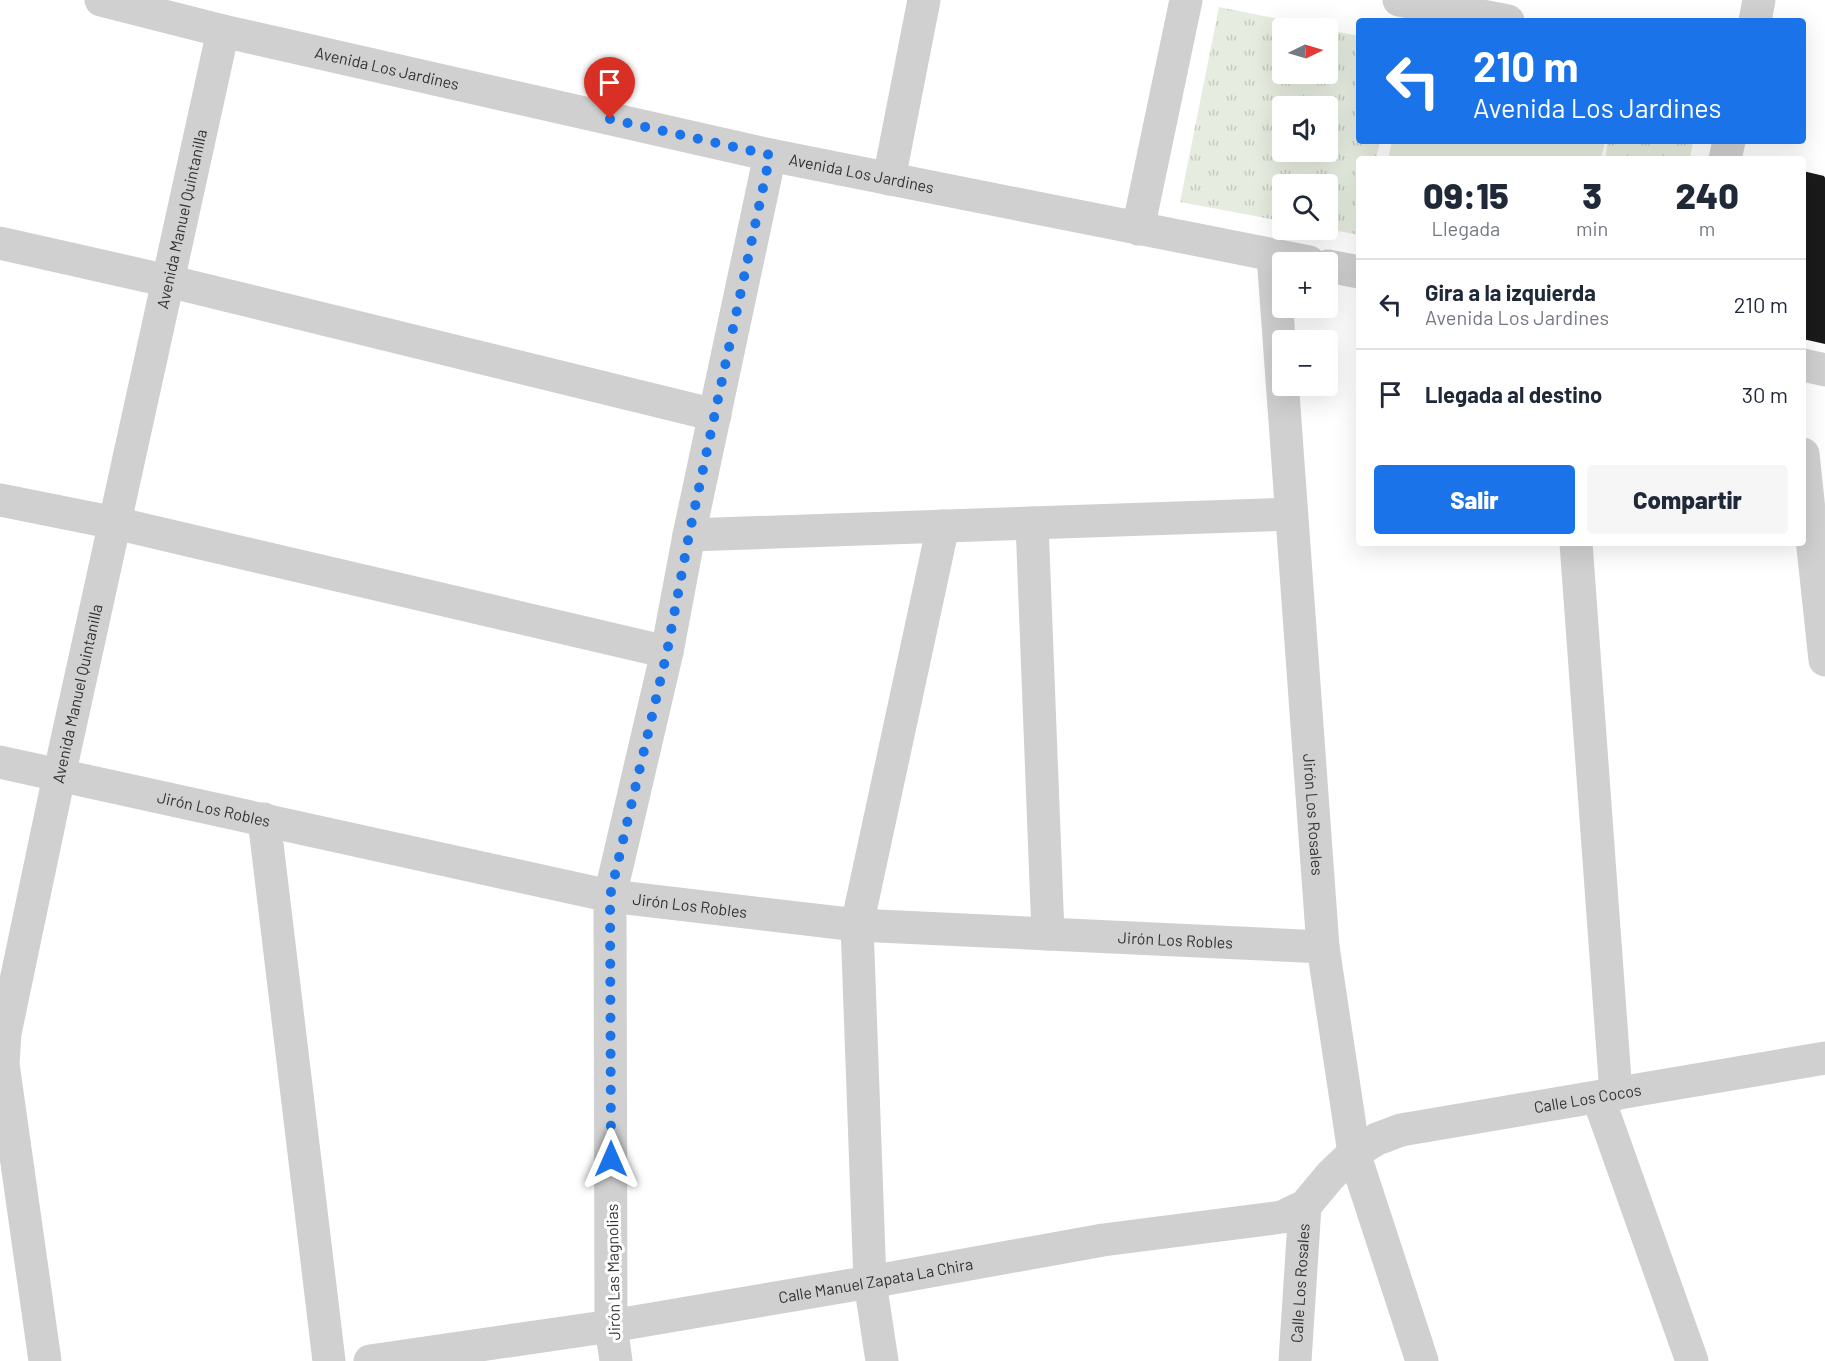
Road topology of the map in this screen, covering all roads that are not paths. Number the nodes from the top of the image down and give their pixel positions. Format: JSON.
{"nodes":[{"id":1,"x":101,"y":0,"type":"edge"},
{"id":2,"x":924,"y":0,"type":"edge"},
{"id":3,"x":1186,"y":0,"type":"edge"},
{"id":4,"x":1400,"y":0,"type":"edge"},
{"id":5,"x":1759,"y":0,"type":"edge"},
{"id":6,"x":1495,"y":13,"type":"edge"},
{"id":7,"x":208,"y":18,"type":"edge"},
{"id":8,"x":1756,"y":18,"type":"edge"},
{"id":9,"x":770,"y":155,"type":"junction"},
{"id":10,"x":889,"y":179,"type":"junction"},
{"id":11,"x":1138,"y":228,"type":"junction"},
{"id":12,"x":0,"y":243,"type":"edge"},
{"id":13,"x":1272,"y":255,"type":"edge"},
{"id":14,"x":1338,"y":268,"type":"edge"},
{"id":15,"x":1356,"y":271,"type":"edge"},
{"id":16,"x":168,"y":281,"type":"junction"},
{"id":17,"x":1277,"y":318,"type":"edge"},
{"id":18,"x":1806,"y":366,"type":"edge"},
{"id":19,"x":1825,"y":370,"type":"edge"},
{"id":20,"x":715,"y":415,"type":"junction"},
{"id":21,"x":1806,"y":482,"type":"edge"},
{"id":22,"x":0,"y":500,"type":"edge"},
{"id":23,"x":1291,"y":514,"type":"junction"},
{"id":24,"x":115,"y":523,"type":"junction"},
{"id":25,"x":1032,"y":523,"type":"junction"},
{"id":26,"x":944,"y":526,"type":"junction"},
{"id":27,"x":689,"y":535,"type":"junction"},
{"id":28,"x":1576,"y":546,"type":"edge"},
{"id":29,"x":667,"y":652,"type":"junction"},
{"id":30,"x":1825,"y":660,"type":"edge"},
{"id":31,"x":0,"y":762,"type":"edge"},
{"id":32,"x":59,"y":776,"type":"junction"},
{"id":33,"x":264,"y":819,"type":"junction"},
{"id":34,"x":610,"y":896,"type":"junction"},
{"id":35,"x":857,"y":925,"type":"junction"},
{"id":36,"x":1048,"y":934,"type":"junction"},
{"id":37,"x":1323,"y":947,"type":"junction"},
{"id":38,"x":3,"y":1032,"type":"edge"},
{"id":39,"x":1825,"y":1058,"type":"edge"},
{"id":40,"x":1607,"y":1095,"type":"junction"},
{"id":41,"x":1354,"y":1153,"type":"junction"},
{"id":42,"x":1305,"y":1206,"type":"junction"},
{"id":43,"x":870,"y":1282,"type":"junction"},
{"id":44,"x":611,"y":1326,"type":"junction"},
{"id":45,"x":45,"y":1361,"type":"edge"},
{"id":46,"x":329,"y":1361,"type":"edge"},
{"id":47,"x":370,"y":1361,"type":"edge"},
{"id":48,"x":616,"y":1361,"type":"edge"},
{"id":49,"x":882,"y":1361,"type":"edge"},
{"id":50,"x":1295,"y":1361,"type":"edge"},
{"id":51,"x":1422,"y":1361,"type":"edge"},
{"id":52,"x":1692,"y":1361,"type":"edge"}],
"edges":[{"from":1,"to":7,"type":"street","name":"Avenida Los Jardines"},
{"from":2,"to":10,"type":"street"},
{"from":3,"to":11,"type":"street"},
{"from":4,"to":6,"type":"street"},
{"from":5,"to":8,"type":"street"},
{"from":7,"to":9,"type":"street","name":"Avenida Los Jardines"},
{"from":7,"to":16,"type":"street","name":"Avenida Manuel Quintanilla"},
{"from":9,"to":10,"type":"street","name":"Avenida Los Jardines"},
{"from":9,"to":20,"type":"street","name":"Jirón Las Magnolias"},
{"from":10,"to":11,"type":"street","name":"Avenida Los Jardines"},
{"from":11,"to":13,"type":"street","name":"Avenida Los Jardines"},
{"from":12,"to":16,"type":"street"},
{"from":14,"to":15,"type":"street"},
{"from":16,"to":20,"type":"street"},
{"from":16,"to":24,"type":"street","name":"Avenida Manuel Quintanilla"},
{"from":17,"to":23,"type":"street","name":"Jirón Los Rosales"},
{"from":18,"to":19,"type":"street"},
{"from":20,"to":27,"type":"street","name":"Jirón Las Magnolias"},
{"from":21,"to":30,"type":"street"},
{"from":22,"to":24,"type":"street"},
{"from":23,"to":25,"type":"street"},
{"from":23,"to":37,"type":"street","name":"Jirón Los Rosales"},
{"from":24,"to":29,"type":"street"},
{"from":24,"to":32,"type":"street","name":"Avenida Manuel Quintanilla"},
{"from":25,"to":26,"type":"street"},
{"from":25,"to":36,"type":"street"},
{"from":26,"to":27,"type":"street"},
{"from":26,"to":35,"type":"street"},
{"from":27,"to":29,"type":"street","name":"Jirón Las Magnolias"},
{"from":28,"to":40,"type":"street"},
{"from":29,"to":34,"type":"street","name":"Jirón Las Magnolias"},
{"from":31,"to":32,"type":"street","name":"Jirón Los Robles"},
{"from":32,"to":33,"type":"street","name":"Jirón Los Robles"},
{"from":32,"to":38,"type":"street","name":"Avenida Manuel Quintanilla"},
{"from":33,"to":34,"type":"street","name":"Jirón Los Robles"},
{"from":33,"to":46,"type":"street"},
{"from":34,"to":35,"type":"street","name":"Jirón Los Robles"},
{"from":34,"to":44,"type":"street","name":"Jirón Las Magnolias"},
{"from":35,"to":36,"type":"street","name":"Jirón Los Robles"},
{"from":35,"to":43,"type":"street"},
{"from":36,"to":37,"type":"street","name":"Jirón Los Robles"},
{"from":37,"to":41,"type":"street","name":"Jirón Los Rosales"},
{"from":38,"to":45,"type":"street","name":"Avenida Manuel Quintanilla"},
{"from":39,"to":40,"type":"street","name":"Calle Los Cocos"},
{"from":40,"to":41,"type":"street","name":"Calle Los Cocos"},
{"from":40,"to":52,"type":"street"},
{"from":41,"to":42,"type":"street","name":"Calle Manuel Zapata La Chira"},
{"from":41,"to":51,"type":"street","name":"Jirón Los Rosales"},
{"from":42,"to":43,"type":"street","name":"Calle Manuel Zapata La Chira"},
{"from":42,"to":50,"type":"street","name":"Calle Los Rosales"},
{"from":43,"to":44,"type":"street","name":"Calle Manuel Zapata La Chira"},
{"from":43,"to":49,"type":"street"},
{"from":44,"to":47,"type":"street","name":"Calle Manuel Zapata La Chira"},
{"from":44,"to":48,"type":"street","name":"Jirón Las Magnolias"}]}
